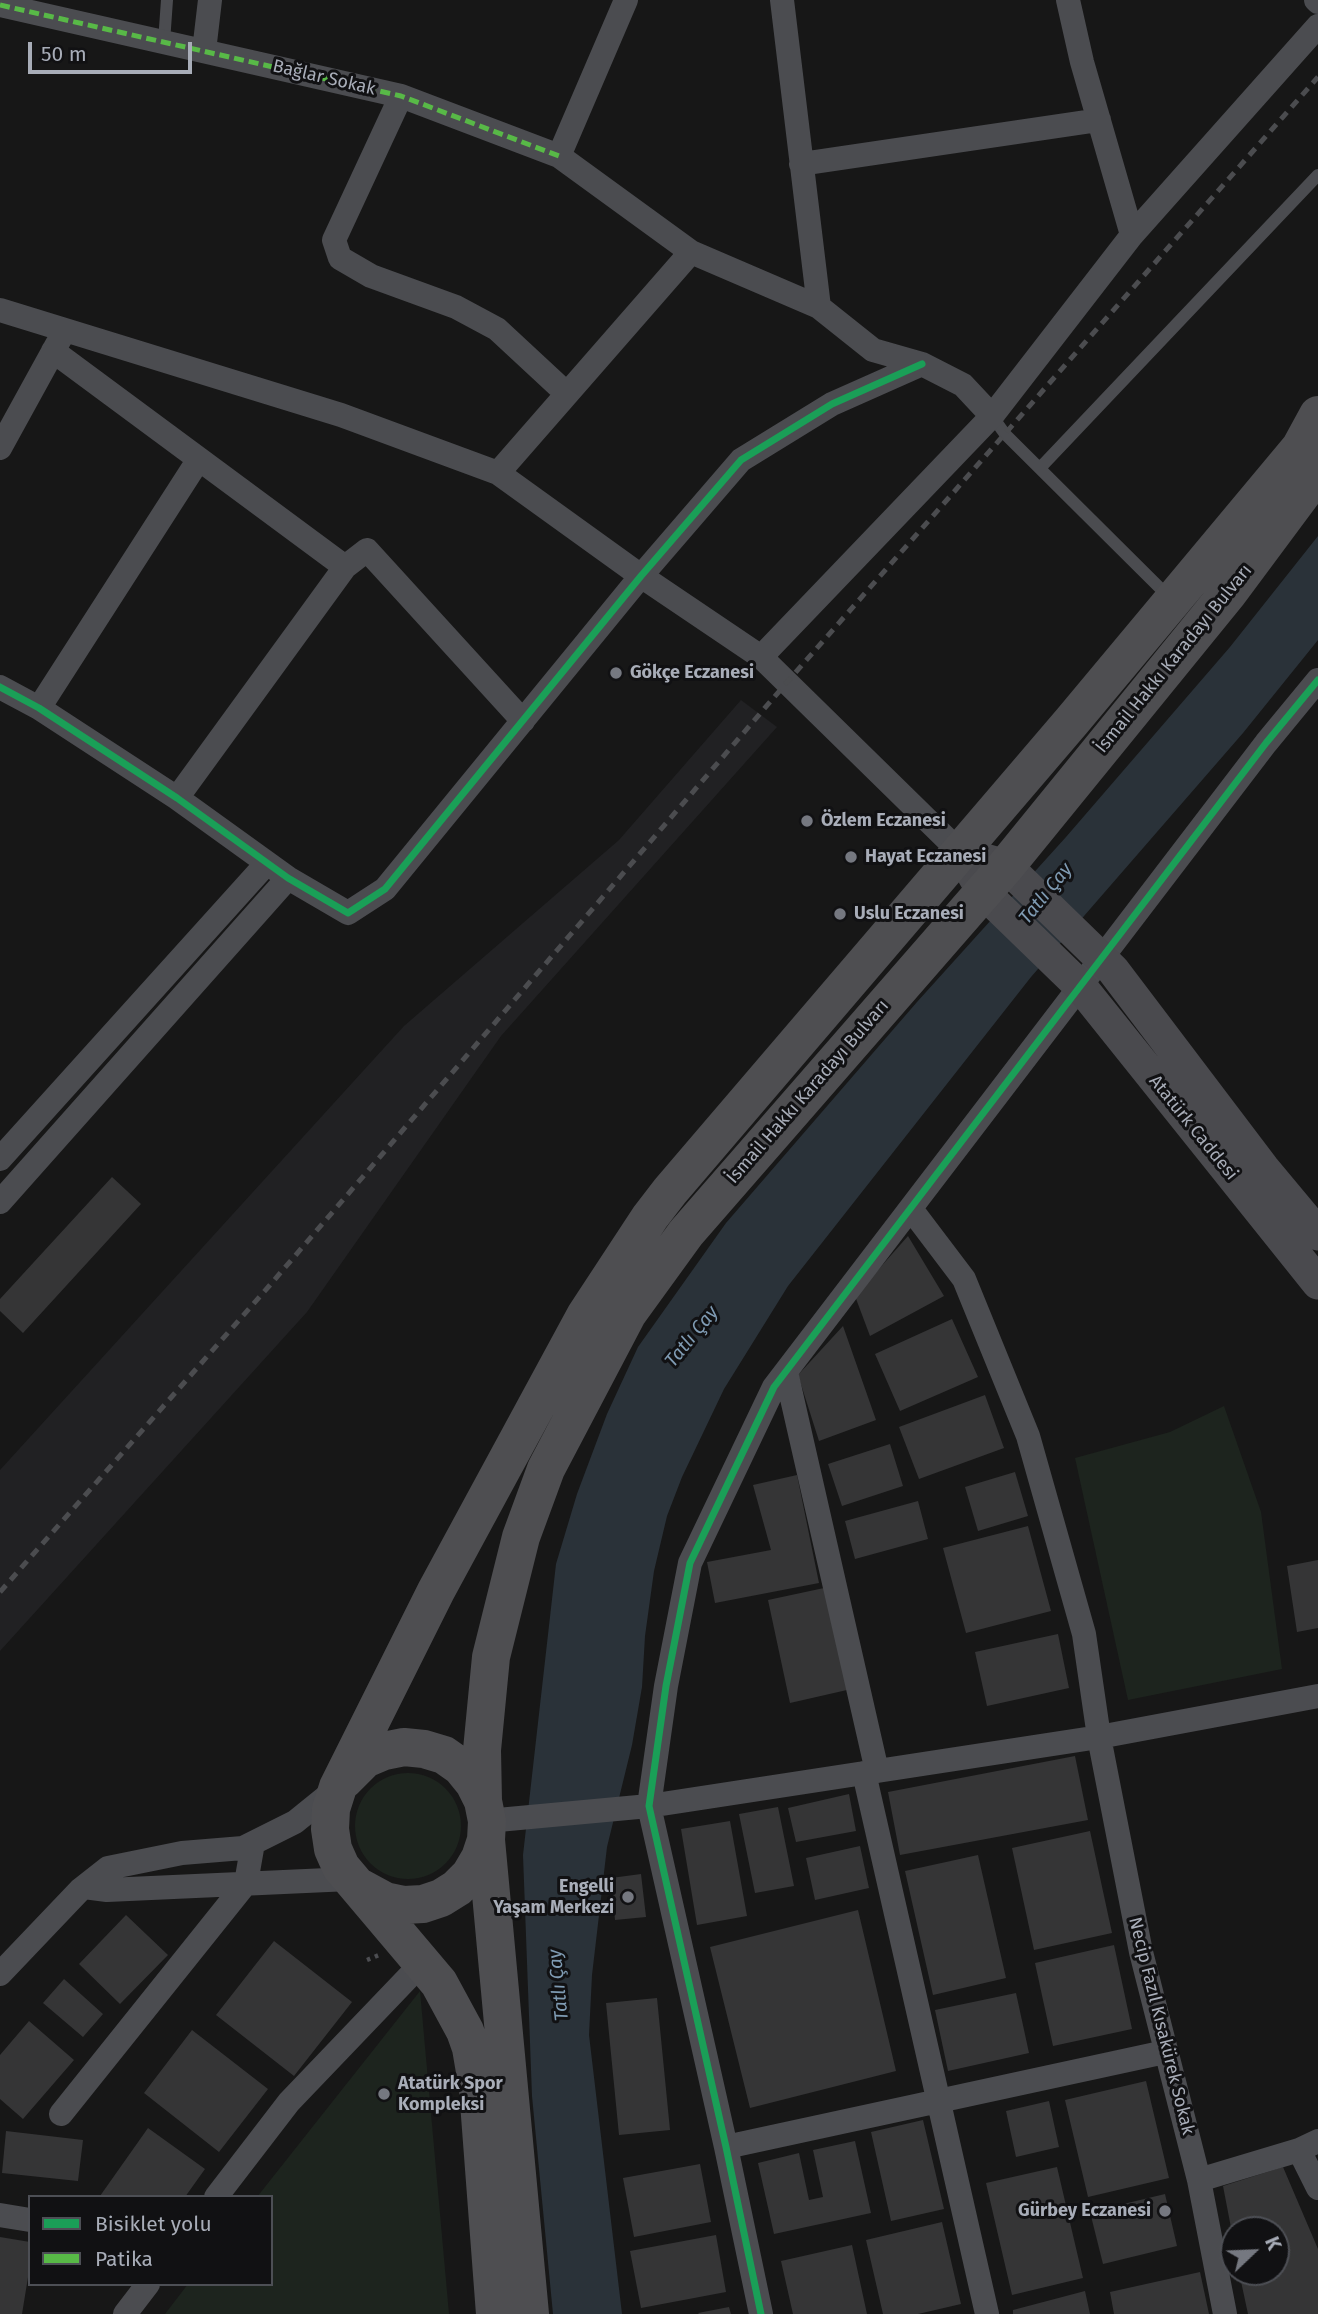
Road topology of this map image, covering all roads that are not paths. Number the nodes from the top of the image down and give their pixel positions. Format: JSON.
{"nodes":[{"id":1,"x":167,"y":0,"type":"edge"},
{"id":2,"x":210,"y":0,"type":"edge"},
{"id":3,"x":626,"y":0,"type":"edge"},
{"id":4,"x":782,"y":0,"type":"edge"},
{"id":5,"x":1068,"y":0,"type":"edge"},
{"id":6,"x":0,"y":5,"type":"edge"},
{"id":7,"x":1318,"y":26,"type":"edge"},
{"id":8,"x":164,"y":42,"type":"junction"},
{"id":9,"x":204,"y":51,"type":"junction"},
{"id":10,"x":401,"y":96,"type":"junction"},
{"id":11,"x":1099,"y":120,"type":"junction"},
{"id":12,"x":559,"y":156,"type":"junction"},
{"id":13,"x":801,"y":164,"type":"junction"},
{"id":14,"x":1318,"y":175,"type":"edge"},
{"id":15,"x":1132,"y":235,"type":"junction"},
{"id":16,"x":691,"y":252,"type":"junction"},
{"id":17,"x":819,"y":307,"type":"junction"},
{"id":18,"x":0,"y":310,"type":"edge"},
{"id":19,"x":59,"y":341,"type":"junction"},
{"id":20,"x":922,"y":364,"type":"junction"},
{"id":21,"x":567,"y":394,"type":"junction"},
{"id":22,"x":992,"y":415,"type":"junction"},
{"id":23,"x":1318,"y":415,"type":"edge"},
{"id":24,"x":0,"y":448,"type":"edge"},
{"id":25,"x":198,"y":459,"type":"junction"},
{"id":26,"x":1040,"y":468,"type":"junction"},
{"id":27,"x":1318,"y":472,"type":"edge"},
{"id":28,"x":498,"y":473,"type":"junction"},
{"id":29,"x":345,"y":568,"type":"junction"},
{"id":30,"x":641,"y":576,"type":"junction"},
{"id":31,"x":1172,"y":601,"type":"junction"},
{"id":32,"x":761,"y":657,"type":"junction"},
{"id":33,"x":1318,"y":680,"type":"edge"},
{"id":34,"x":0,"y":687,"type":"edge"},
{"id":35,"x":39,"y":708,"type":"junction"},
{"id":36,"x":523,"y":721,"type":"junction"},
{"id":37,"x":177,"y":798,"type":"junction"},
{"id":38,"x":960,"y":852,"type":"junction"},
{"id":39,"x":267,"y":863,"type":"junction"},
{"id":40,"x":288,"y":878,"type":"junction"},
{"id":41,"x":995,"y":879,"type":"junction"},
{"id":42,"x":1096,"y":954,"type":"junction"},
{"id":43,"x":1074,"y":981,"type":"junction"},
{"id":44,"x":0,"y":1159,"type":"edge"},
{"id":45,"x":0,"y":1202,"type":"edge"},
{"id":46,"x":911,"y":1209,"type":"junction"},
{"id":47,"x":1318,"y":1234,"type":"edge"},
{"id":48,"x":1318,"y":1283,"type":"edge"},
{"id":49,"x":786,"y":1372,"type":"junction"},
{"id":50,"x":1318,"y":1696,"type":"edge"},
{"id":51,"x":1099,"y":1737,"type":"junction"},
{"id":52,"x":871,"y":1772,"type":"junction"},
{"id":53,"x":338,"y":1787,"type":"junction"},
{"id":54,"x":649,"y":1806,"type":"junction"},
{"id":55,"x":493,"y":1820,"type":"junction"},
{"id":56,"x":253,"y":1843,"type":"junction"},
{"id":57,"x":350,"y":1879,"type":"junction"},
{"id":58,"x":246,"y":1883,"type":"junction"},
{"id":59,"x":84,"y":1886,"type":"junction"},
{"id":60,"x":423,"y":1962,"type":"junction"},
{"id":61,"x":0,"y":1974,"type":"edge"},
{"id":62,"x":1165,"y":2052,"type":"junction"},
{"id":63,"x":938,"y":2103,"type":"junction"},
{"id":64,"x":61,"y":2114,"type":"dead end"},
{"id":65,"x":1309,"y":2146,"type":"edge"},
{"id":66,"x":726,"y":2147,"type":"junction"},
{"id":67,"x":1199,"y":2180,"type":"junction"},
{"id":68,"x":1318,"y":2188,"type":"edge"},
{"id":69,"x":218,"y":2195,"type":"edge"},
{"id":70,"x":0,"y":2215,"type":"edge"},
{"id":71,"x":28,"y":2220,"type":"edge"},
{"id":72,"x":146,"y":2286,"type":"edge"},
{"id":73,"x":125,"y":2314,"type":"edge"},
{"id":74,"x":495,"y":2314,"type":"edge"},
{"id":75,"x":530,"y":2314,"type":"edge"},
{"id":76,"x":761,"y":2314,"type":"edge"},
{"id":77,"x":987,"y":2314,"type":"edge"},
{"id":78,"x":1225,"y":2314,"type":"edge"}],
"edges":[{"from":1,"to":8,"type":"lane"},
{"from":2,"to":9,"type":"street"},
{"from":3,"to":12,"type":"street"},
{"from":4,"to":13,"type":"street"},
{"from":5,"to":11,"type":"street"},
{"from":6,"to":8,"type":"street","name":"Bağlar Sokak"},
{"from":7,"to":15,"type":"street"},
{"from":8,"to":9,"type":"street","name":"Bağlar Sokak"},
{"from":9,"to":10,"type":"street","name":"Bağlar Sokak"},
{"from":10,"to":12,"type":"street","name":"Bağlar Sokak"},
{"from":10,"to":21,"type":"street"},
{"from":11,"to":13,"type":"street"},
{"from":11,"to":15,"type":"street"},
{"from":12,"to":16,"type":"street","name":"Bağlar Sokak"},
{"from":13,"to":17,"type":"street"},
{"from":14,"to":26,"type":"lane"},
{"from":15,"to":22,"type":"street"},
{"from":16,"to":17,"type":"street","name":"Bağlar Sokak"},
{"from":16,"to":21,"type":"street"},
{"from":17,"to":20,"type":"street","name":"Bağlar Sokak"},
{"from":18,"to":19,"type":"street"},
{"from":19,"to":24,"type":"street"},
{"from":19,"to":25,"type":"street"},
{"from":19,"to":28,"type":"street"},
{"from":20,"to":22,"type":"street","name":"Bağlar Sokak"},
{"from":20,"to":30,"type":"street"},
{"from":21,"to":28,"type":"street"},
{"from":22,"to":26,"type":"lane"},
{"from":22,"to":32,"type":"street"},
{"from":23,"to":31,"type":"highway"},
{"from":25,"to":29,"type":"street"},
{"from":25,"to":35,"type":"street"},
{"from":26,"to":31,"type":"lane"},
{"from":27,"to":41,"type":"highway","name":"İsmail Hakkı Karadayı Bulvarı"},
{"from":28,"to":30,"type":"street"},
{"from":29,"to":36,"type":"street"},
{"from":29,"to":37,"type":"street"},
{"from":30,"to":32,"type":"street"},
{"from":30,"to":36,"type":"street"},
{"from":31,"to":38,"type":"highway"},
{"from":32,"to":38,"type":"street"},
{"from":33,"to":42,"type":"street"},
{"from":34,"to":35,"type":"street"},
{"from":35,"to":37,"type":"street"},
{"from":36,"to":40,"type":"street"},
{"from":37,"to":39,"type":"street"},
{"from":38,"to":41,"type":"main road"},
{"from":38,"to":53,"type":"highway"},
{"from":39,"to":40,"type":"street"},
{"from":39,"to":44,"type":"street"},
{"from":40,"to":45,"type":"street"},
{"from":41,"to":42,"type":"main road","name":"Atatürk Caddesi"},
{"from":41,"to":43,"type":"main road","name":"Atatürk Caddesi"},
{"from":41,"to":55,"type":"highway","name":"İsmail Hakkı Karadayı Bulvarı"},
{"from":42,"to":43,"type":"street"},
{"from":42,"to":47,"type":"main road","name":"Atatürk Caddesi"},
{"from":43,"to":46,"type":"street"},
{"from":43,"to":48,"type":"main road","name":"Atatürk Caddesi"},
{"from":46,"to":49,"type":"street"},
{"from":46,"to":51,"type":"street","name":"Necip Fazıl Kısakürek Sokak"},
{"from":49,"to":52,"type":"street"},
{"from":49,"to":54,"type":"street"},
{"from":50,"to":51,"type":"street"},
{"from":51,"to":52,"type":"street"},
{"from":51,"to":62,"type":"street","name":"Necip Fazıl Kısakürek Sokak"},
{"from":52,"to":54,"type":"street"},
{"from":52,"to":63,"type":"street"},
{"from":53,"to":55,"type":"highway"},
{"from":53,"to":56,"type":"street"},
{"from":53,"to":57,"type":"highway"},
{"from":54,"to":55,"type":"street"},
{"from":54,"to":66,"type":"street"},
{"from":55,"to":57,"type":"highway"},
{"from":55,"to":75,"type":"highway","name":"İsmail Hakkı Karadayı Bulvarı"},
{"from":56,"to":58,"type":"street"},
{"from":56,"to":59,"type":"street"},
{"from":57,"to":58,"type":"street"},
{"from":57,"to":60,"type":"highway"},
{"from":58,"to":59,"type":"street"},
{"from":58,"to":64,"type":"street"},
{"from":59,"to":61,"type":"street"},
{"from":60,"to":69,"type":"street"},
{"from":60,"to":74,"type":"highway"},
{"from":62,"to":63,"type":"street"},
{"from":62,"to":67,"type":"street","name":"Necip Fazıl Kısakürek Sokak"},
{"from":63,"to":66,"type":"street"},
{"from":63,"to":77,"type":"street"},
{"from":65,"to":67,"type":"street"},
{"from":65,"to":68,"type":"street"},
{"from":66,"to":76,"type":"street"},
{"from":67,"to":78,"type":"street","name":"Necip Fazıl Kısakürek Sokak"},
{"from":70,"to":71,"type":"street"},
{"from":72,"to":73,"type":"street"}]}
